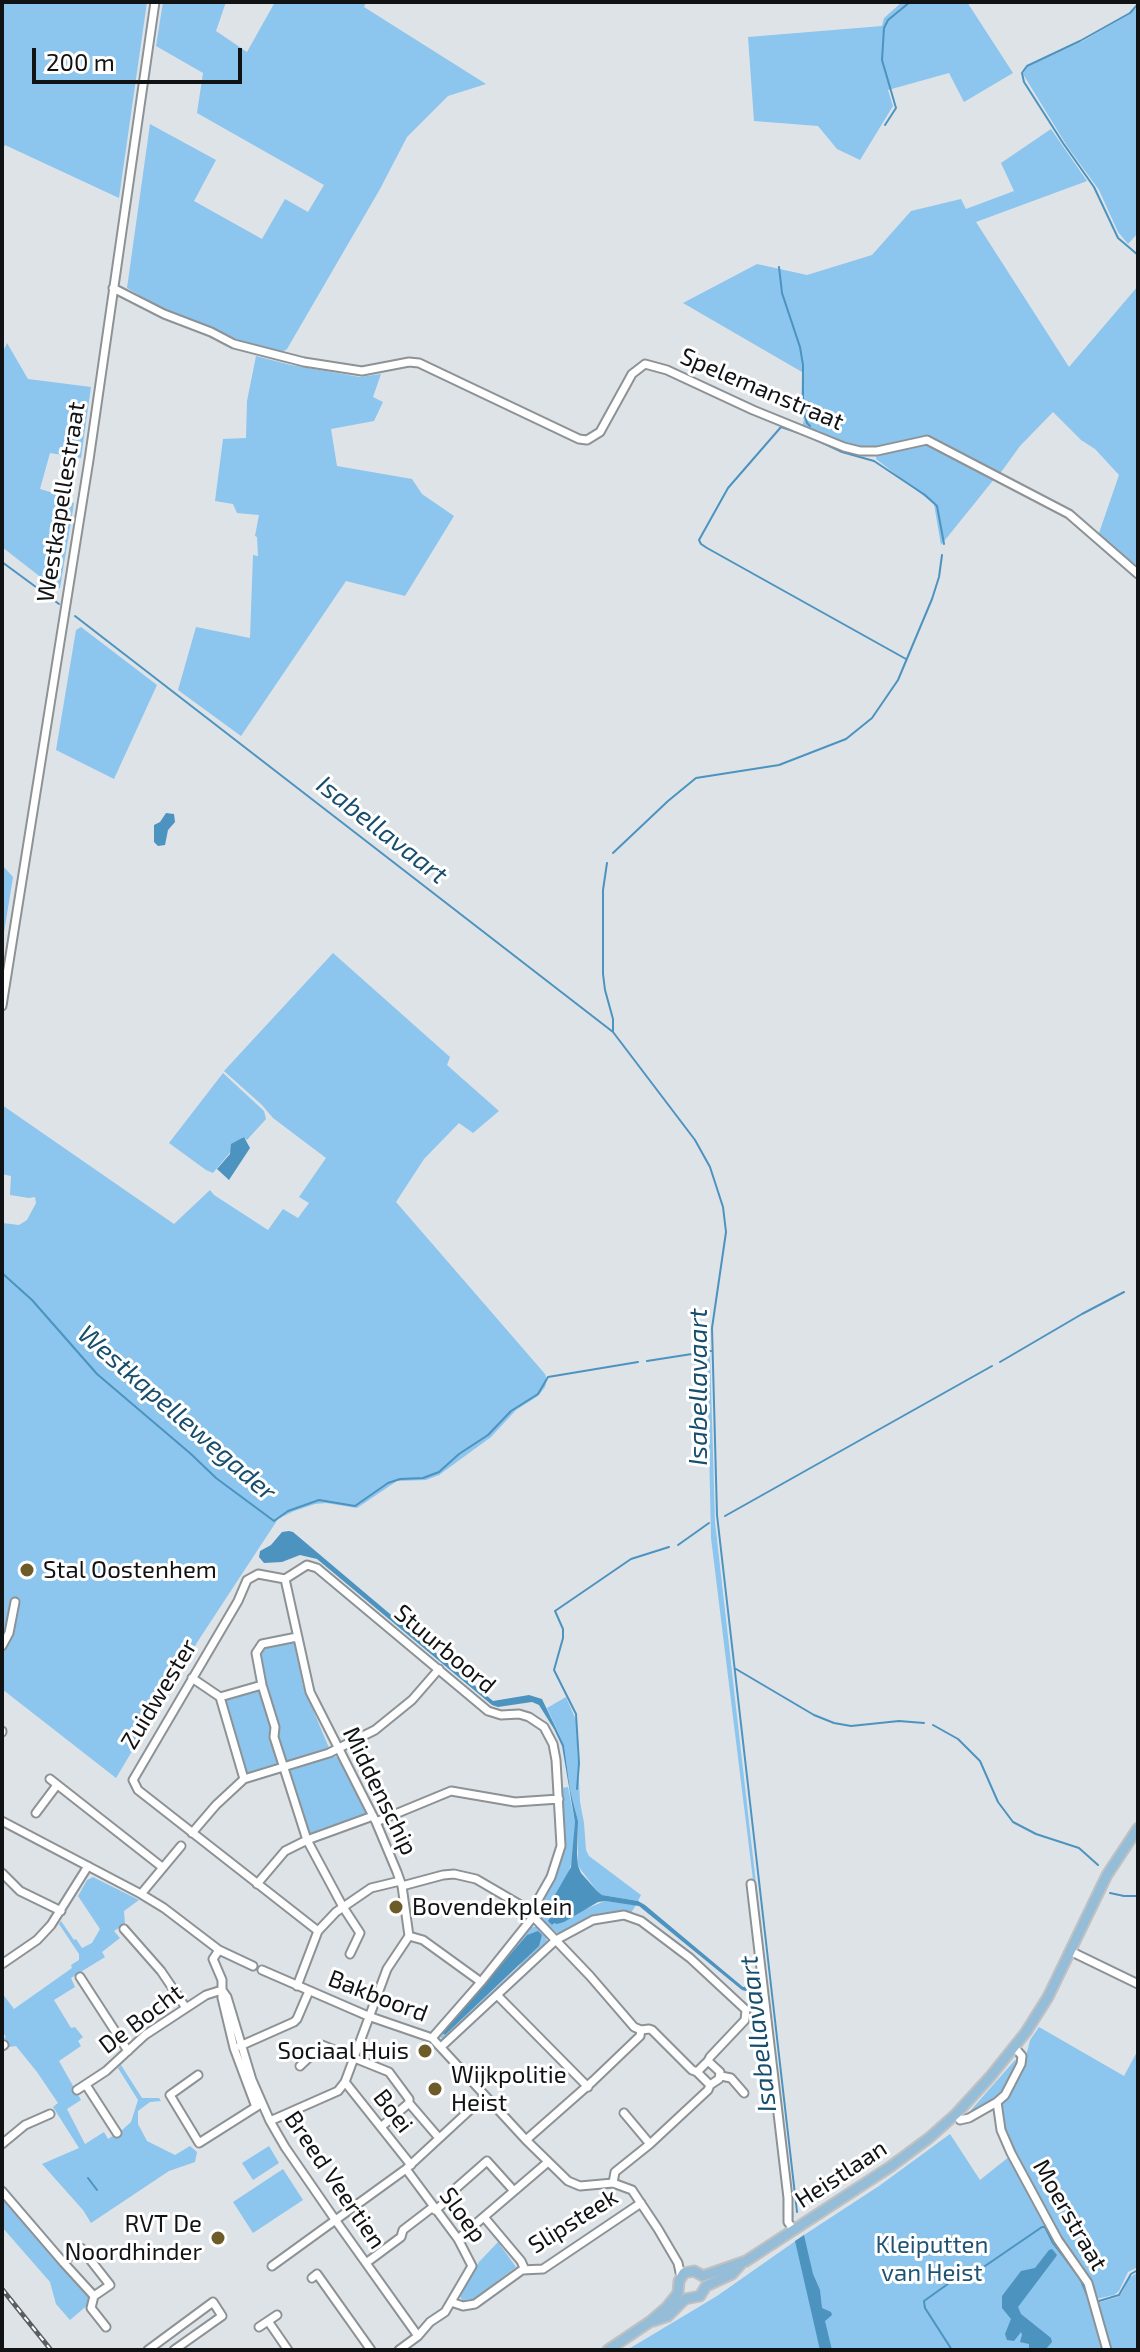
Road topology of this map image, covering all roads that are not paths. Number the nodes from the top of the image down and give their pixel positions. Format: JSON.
{"nodes":[{"id":1,"x":155,"y":2,"type":"edge"},
{"id":2,"x":113,"y":288,"type":"junction"},
{"id":3,"x":1138,"y":574,"type":"edge"},
{"id":4,"x":2,"y":1006,"type":"edge"},
{"id":5,"x":285,"y":1579,"type":"junction"},
{"id":6,"x":15,"y":1602,"type":"dead end"},
{"id":7,"x":297,"y":1637,"type":"junction"},
{"id":8,"x":2,"y":1646,"type":"edge"},
{"id":9,"x":439,"y":1669,"type":"junction"},
{"id":10,"x":192,"y":1678,"type":"junction"},
{"id":11,"x":262,"y":1685,"type":"junction"},
{"id":12,"x":220,"y":1697,"type":"junction"},
{"id":13,"x":338,"y":1748,"type":"junction"},
{"id":14,"x":283,"y":1767,"type":"junction"},
{"id":15,"x":244,"y":1779,"type":"junction"},
{"id":16,"x":559,"y":1799,"type":"junction"},
{"id":17,"x":36,"y":1813,"type":"dead end"},
{"id":18,"x":374,"y":1819,"type":"junction"},
{"id":19,"x":2,"y":1821,"type":"edge"},
{"id":20,"x":1138,"y":1828,"type":"edge"},
{"id":21,"x":192,"y":1833,"type":"junction"},
{"id":22,"x":307,"y":1840,"type":"junction"},
{"id":23,"x":181,"y":1846,"type":"dead end"},
{"id":24,"x":88,"y":1866,"type":"junction"},
{"id":25,"x":162,"y":1867,"type":"junction"},
{"id":26,"x":2,"y":1873,"type":"edge"},
{"id":27,"x":257,"y":1884,"type":"junction"},
{"id":28,"x":401,"y":1884,"type":"junction"},
{"id":29,"x":751,"y":1884,"type":"dead end"},
{"id":30,"x":141,"y":1894,"type":"junction"},
{"id":31,"x":343,"y":1907,"type":"junction"},
{"id":32,"x":61,"y":1911,"type":"junction"},
{"id":33,"x":532,"y":1915,"type":"junction"},
{"id":34,"x":124,"y":1929,"type":"dead end"},
{"id":35,"x":318,"y":1931,"type":"junction"},
{"id":36,"x":409,"y":1936,"type":"junction"},
{"id":37,"x":556,"y":1940,"type":"junction"},
{"id":38,"x":219,"y":1950,"type":"junction"},
{"id":39,"x":1070,"y":1951,"type":"junction"},
{"id":40,"x":350,"y":1954,"type":"dead end"},
{"id":41,"x":2,"y":1964,"type":"edge"},
{"id":42,"x":253,"y":1966,"type":"dead end"},
{"id":43,"x":262,"y":1970,"type":"dead end"},
{"id":44,"x":80,"y":1977,"type":"dead end"},
{"id":45,"x":481,"y":1982,"type":"junction"},
{"id":46,"x":1138,"y":1984,"type":"edge"},
{"id":47,"x":297,"y":1986,"type":"junction"},
{"id":48,"x":222,"y":1990,"type":"junction"},
{"id":49,"x":309,"y":1991,"type":"junction"},
{"id":50,"x":497,"y":1995,"type":"junction"},
{"id":51,"x":186,"y":2008,"type":"junction"},
{"id":52,"x":368,"y":2016,"type":"junction"},
{"id":53,"x":641,"y":2030,"type":"junction"},
{"id":54,"x":432,"y":2038,"type":"junction"},
{"id":55,"x":240,"y":2046,"type":"junction"},
{"id":56,"x":442,"y":2046,"type":"junction"},
{"id":57,"x":1014,"y":2047,"type":"junction"},
{"id":58,"x":128,"y":2051,"type":"junction"},
{"id":59,"x":354,"y":2057,"type":"junction"},
{"id":60,"x":708,"y":2061,"type":"junction"},
{"id":61,"x":300,"y":2066,"type":"dead end"},
{"id":62,"x":697,"y":2072,"type":"junction"},
{"id":63,"x":198,"y":2075,"type":"dead end"},
{"id":64,"x":721,"y":2076,"type":"junction"},
{"id":65,"x":345,"y":2082,"type":"junction"},
{"id":66,"x":86,"y":2085,"type":"junction"},
{"id":67,"x":710,"y":2085,"type":"junction"},
{"id":68,"x":588,"y":2087,"type":"junction"},
{"id":69,"x":77,"y":2090,"type":"dead end"},
{"id":70,"x":744,"y":2093,"type":"dead end"},
{"id":71,"x":485,"y":2096,"type":"junction"},
{"id":72,"x":997,"y":2102,"type":"junction"},
{"id":73,"x":409,"y":2103,"type":"junction"},
{"id":74,"x":259,"y":2106,"type":"junction"},
{"id":75,"x":624,"y":2113,"type":"dead end"},
{"id":76,"x":50,"y":2114,"type":"dead end"},
{"id":77,"x":956,"y":2114,"type":"junction"},
{"id":78,"x":270,"y":2121,"type":"junction"},
{"id":79,"x":381,"y":2127,"type":"junction"},
{"id":80,"x":117,"y":2133,"type":"dead end"},
{"id":81,"x":439,"y":2138,"type":"junction"},
{"id":82,"x":526,"y":2140,"type":"junction"},
{"id":83,"x":2,"y":2144,"type":"edge"},
{"id":84,"x":650,"y":2144,"type":"junction"},
{"id":85,"x":548,"y":2162,"type":"junction"},
{"id":86,"x":408,"y":2167,"type":"junction"},
{"id":87,"x":613,"y":2183,"type":"junction"},
{"id":88,"x":2,"y":2191,"type":"edge"},
{"id":89,"x":514,"y":2191,"type":"junction"},
{"id":90,"x":641,"y":2203,"type":"junction"},
{"id":91,"x":434,"y":2209,"type":"junction"},
{"id":92,"x":484,"y":2217,"type":"junction"},
{"id":93,"x":336,"y":2221,"type":"junction"},
{"id":94,"x":793,"y":2229,"type":"junction"},
{"id":95,"x":458,"y":2239,"type":"junction"},
{"id":96,"x":63,"y":2262,"type":"junction"},
{"id":97,"x":366,"y":2263,"type":"junction"},
{"id":98,"x":272,"y":2266,"type":"dead end"},
{"id":99,"x":326,"y":2268,"type":"dead end"},
{"id":100,"x":525,"y":2270,"type":"junction"},
{"id":101,"x":685,"y":2274,"type":"junction"},
{"id":102,"x":705,"y":2281,"type":"junction"},
{"id":103,"x":679,"y":2289,"type":"junction"},
{"id":104,"x":94,"y":2296,"type":"junction"},
{"id":105,"x":689,"y":2298,"type":"junction"},
{"id":106,"x":451,"y":2302,"type":"junction"},
{"id":107,"x":277,"y":2315,"type":"dead end"},
{"id":108,"x":268,"y":2321,"type":"junction"},
{"id":109,"x":651,"y":2321,"type":"junction"},
{"id":110,"x":106,"y":2327,"type":"dead end"},
{"id":111,"x":259,"y":2327,"type":"dead end"},
{"id":112,"x":418,"y":2336,"type":"junction"},
{"id":113,"x":148,"y":2350,"type":"edge"},
{"id":114,"x":174,"y":2350,"type":"edge"},
{"id":115,"x":288,"y":2350,"type":"edge"},
{"id":116,"x":371,"y":2350,"type":"edge"},
{"id":117,"x":399,"y":2350,"type":"edge"},
{"id":118,"x":608,"y":2350,"type":"edge"},
{"id":119,"x":1107,"y":2350,"type":"edge"}],
"edges":[{"from":1,"to":2,"type":"street","name":"Westkapellestraat"},
{"from":2,"to":3,"type":"street","name":"Spelemanstraat"},
{"from":2,"to":4,"type":"street","name":"Westkapellestraat"},
{"from":5,"to":7,"type":"street","name":"Middenschip"},
{"from":5,"to":9,"type":"street","name":"Stuurboord"},
{"from":5,"to":10,"type":"street","name":"Zuidwester"},
{"from":6,"to":8,"type":"street"},
{"from":7,"to":11,"type":"street"},
{"from":7,"to":13,"type":"street","name":"Middenschip"},
{"from":9,"to":13,"type":"street"},
{"from":9,"to":16,"type":"street","name":"Stuurboord"},
{"from":10,"to":12,"type":"street"},
{"from":10,"to":21,"type":"street","name":"Zuidwester"},
{"from":11,"to":12,"type":"street"},
{"from":11,"to":14,"type":"street"},
{"from":12,"to":15,"type":"street"},
{"from":13,"to":14,"type":"street"},
{"from":13,"to":18,"type":"street","name":"Middenschip"},
{"from":14,"to":15,"type":"street"},
{"from":14,"to":22,"type":"street"},
{"from":15,"to":21,"type":"street"},
{"from":16,"to":18,"type":"street"},
{"from":16,"to":33,"type":"street","name":"Stuurboord"},
{"from":17,"to":25,"type":"street"},
{"from":18,"to":22,"type":"street"},
{"from":18,"to":28,"type":"street","name":"Middenschip"},
{"from":19,"to":24,"type":"street"},
{"from":20,"to":39,"type":"main road","name":"Heistlaan"},
{"from":21,"to":27,"type":"street","name":"Zuidwester"},
{"from":22,"to":27,"type":"street"},
{"from":22,"to":31,"type":"street"},
{"from":23,"to":25,"type":"street"},
{"from":24,"to":30,"type":"street"},
{"from":24,"to":32,"type":"street"},
{"from":25,"to":30,"type":"street"},
{"from":26,"to":32,"type":"street"},
{"from":27,"to":35,"type":"street","name":"Zuidwester"},
{"from":28,"to":31,"type":"street"},
{"from":28,"to":33,"type":"street"},
{"from":28,"to":36,"type":"street","name":"Middenschip"},
{"from":29,"to":94,"type":"street"},
{"from":30,"to":38,"type":"street"},
{"from":31,"to":35,"type":"street"},
{"from":31,"to":40,"type":"street"},
{"from":32,"to":41,"type":"street"},
{"from":33,"to":37,"type":"street"},
{"from":33,"to":45,"type":"street","name":"Stuurboord"},
{"from":34,"to":51,"type":"street"},
{"from":35,"to":47,"type":"street"},
{"from":36,"to":45,"type":"street"},
{"from":36,"to":52,"type":"street"},
{"from":37,"to":50,"type":"street"},
{"from":37,"to":53,"type":"street"},
{"from":37,"to":60,"type":"street"},
{"from":38,"to":42,"type":"street"},
{"from":38,"to":48,"type":"street","name":"Breed Veertien"},
{"from":39,"to":46,"type":"street"},
{"from":39,"to":57,"type":"main road","name":"Heistlaan"},
{"from":43,"to":47,"type":"street","name":"Bakboord"},
{"from":44,"to":58,"type":"street"},
{"from":45,"to":54,"type":"street","name":"Stuurboord"},
{"from":47,"to":49,"type":"street","name":"Bakboord"},
{"from":48,"to":51,"type":"street","name":"De Bocht"},
{"from":48,"to":55,"type":"street","name":"Breed Veertien"},
{"from":48,"to":74,"type":"street","name":"Breed Veertien"},
{"from":49,"to":52,"type":"street","name":"Bakboord"},
{"from":49,"to":55,"type":"street"},
{"from":50,"to":56,"type":"street"},
{"from":50,"to":68,"type":"street"},
{"from":51,"to":58,"type":"street","name":"De Bocht"},
{"from":52,"to":54,"type":"street","name":"Bakboord"},
{"from":52,"to":59,"type":"street"},
{"from":53,"to":62,"type":"street"},
{"from":53,"to":68,"type":"street"},
{"from":54,"to":56,"type":"street","name":"Bakboord"},
{"from":55,"to":74,"type":"street","name":"Breed Veertien"},
{"from":56,"to":71,"type":"street","name":"Bakboord"},
{"from":57,"to":72,"type":"street"},
{"from":57,"to":77,"type":"main road","name":"Heistlaan"},
{"from":58,"to":66,"type":"street","name":"De Bocht"},
{"from":59,"to":61,"type":"street"},
{"from":59,"to":65,"type":"street"},
{"from":59,"to":73,"type":"street"},
{"from":60,"to":62,"type":"street"},
{"from":60,"to":64,"type":"street"},
{"from":62,"to":67,"type":"street"},
{"from":63,"to":74,"type":"street"},
{"from":64,"to":67,"type":"street"},
{"from":64,"to":70,"type":"street"},
{"from":65,"to":78,"type":"street"},
{"from":65,"to":79,"type":"street","name":"Boei"},
{"from":66,"to":69,"type":"street","name":"De Bocht"},
{"from":66,"to":80,"type":"street","name":"De Bocht"},
{"from":67,"to":84,"type":"street"},
{"from":68,"to":82,"type":"street"},
{"from":71,"to":81,"type":"street"},
{"from":71,"to":82,"type":"street","name":"Bakboord"},
{"from":72,"to":77,"type":"street","name":"Heistlaan"},
{"from":72,"to":119,"type":"street","name":"Moerstraat"},
{"from":73,"to":79,"type":"street"},
{"from":73,"to":81,"type":"street"},
{"from":74,"to":78,"type":"street","name":"Breed Veertien"},
{"from":75,"to":84,"type":"street"},
{"from":76,"to":83,"type":"street"},
{"from":77,"to":94,"type":"main road","name":"Heistlaan"},
{"from":78,"to":93,"type":"street","name":"Breed Veertien"},
{"from":79,"to":86,"type":"street","name":"Boei"},
{"from":81,"to":86,"type":"street"},
{"from":82,"to":85,"type":"street","name":"Bakboord"},
{"from":84,"to":87,"type":"street"},
{"from":85,"to":87,"type":"street","name":"Bakboord"},
{"from":85,"to":89,"type":"street"},
{"from":86,"to":91,"type":"street","name":"Sloep"},
{"from":86,"to":93,"type":"street"},
{"from":87,"to":90,"type":"street"},
{"from":88,"to":96,"type":"street"},
{"from":89,"to":91,"type":"street"},
{"from":89,"to":92,"type":"street"},
{"from":90,"to":100,"type":"street","name":"Slipsteek"},
{"from":90,"to":101,"type":"street"},
{"from":91,"to":95,"type":"street","name":"Sloep"},
{"from":91,"to":97,"type":"street"},
{"from":92,"to":95,"type":"street"},
{"from":92,"to":100,"type":"street","name":"Slipsteek"},
{"from":93,"to":97,"type":"street","name":"Breed Veertien"},
{"from":93,"to":98,"type":"street"},
{"from":94,"to":102,"type":"main road","name":"Heistlaan"},
{"from":95,"to":106,"type":"street","name":"Sloep"},
{"from":96,"to":104,"type":"street"},
{"from":96,"to":104,"type":"street"},
{"from":97,"to":112,"type":"street","name":"Breed Veertien"},
{"from":99,"to":116,"type":"street"},
{"from":100,"to":106,"type":"street","name":"Slipsteek"},
{"from":101,"to":102,"type":"main road"},
{"from":101,"to":103,"type":"main road"},
{"from":102,"to":105,"type":"main road","name":"Heistlaan"},
{"from":103,"to":105,"type":"main road"},
{"from":103,"to":109,"type":"main road","name":"Heistlaan"},
{"from":104,"to":110,"type":"street"},
{"from":105,"to":109,"type":"main road","name":"Heistlaan"},
{"from":106,"to":112,"type":"street","name":"Sloep"},
{"from":107,"to":108,"type":"street"},
{"from":108,"to":111,"type":"street"},
{"from":108,"to":115,"type":"street"},
{"from":109,"to":118,"type":"main road","name":"Heistlaan"},
{"from":112,"to":117,"type":"street","name":"Sloep"},
{"from":113,"to":114,"type":"street"}]}
